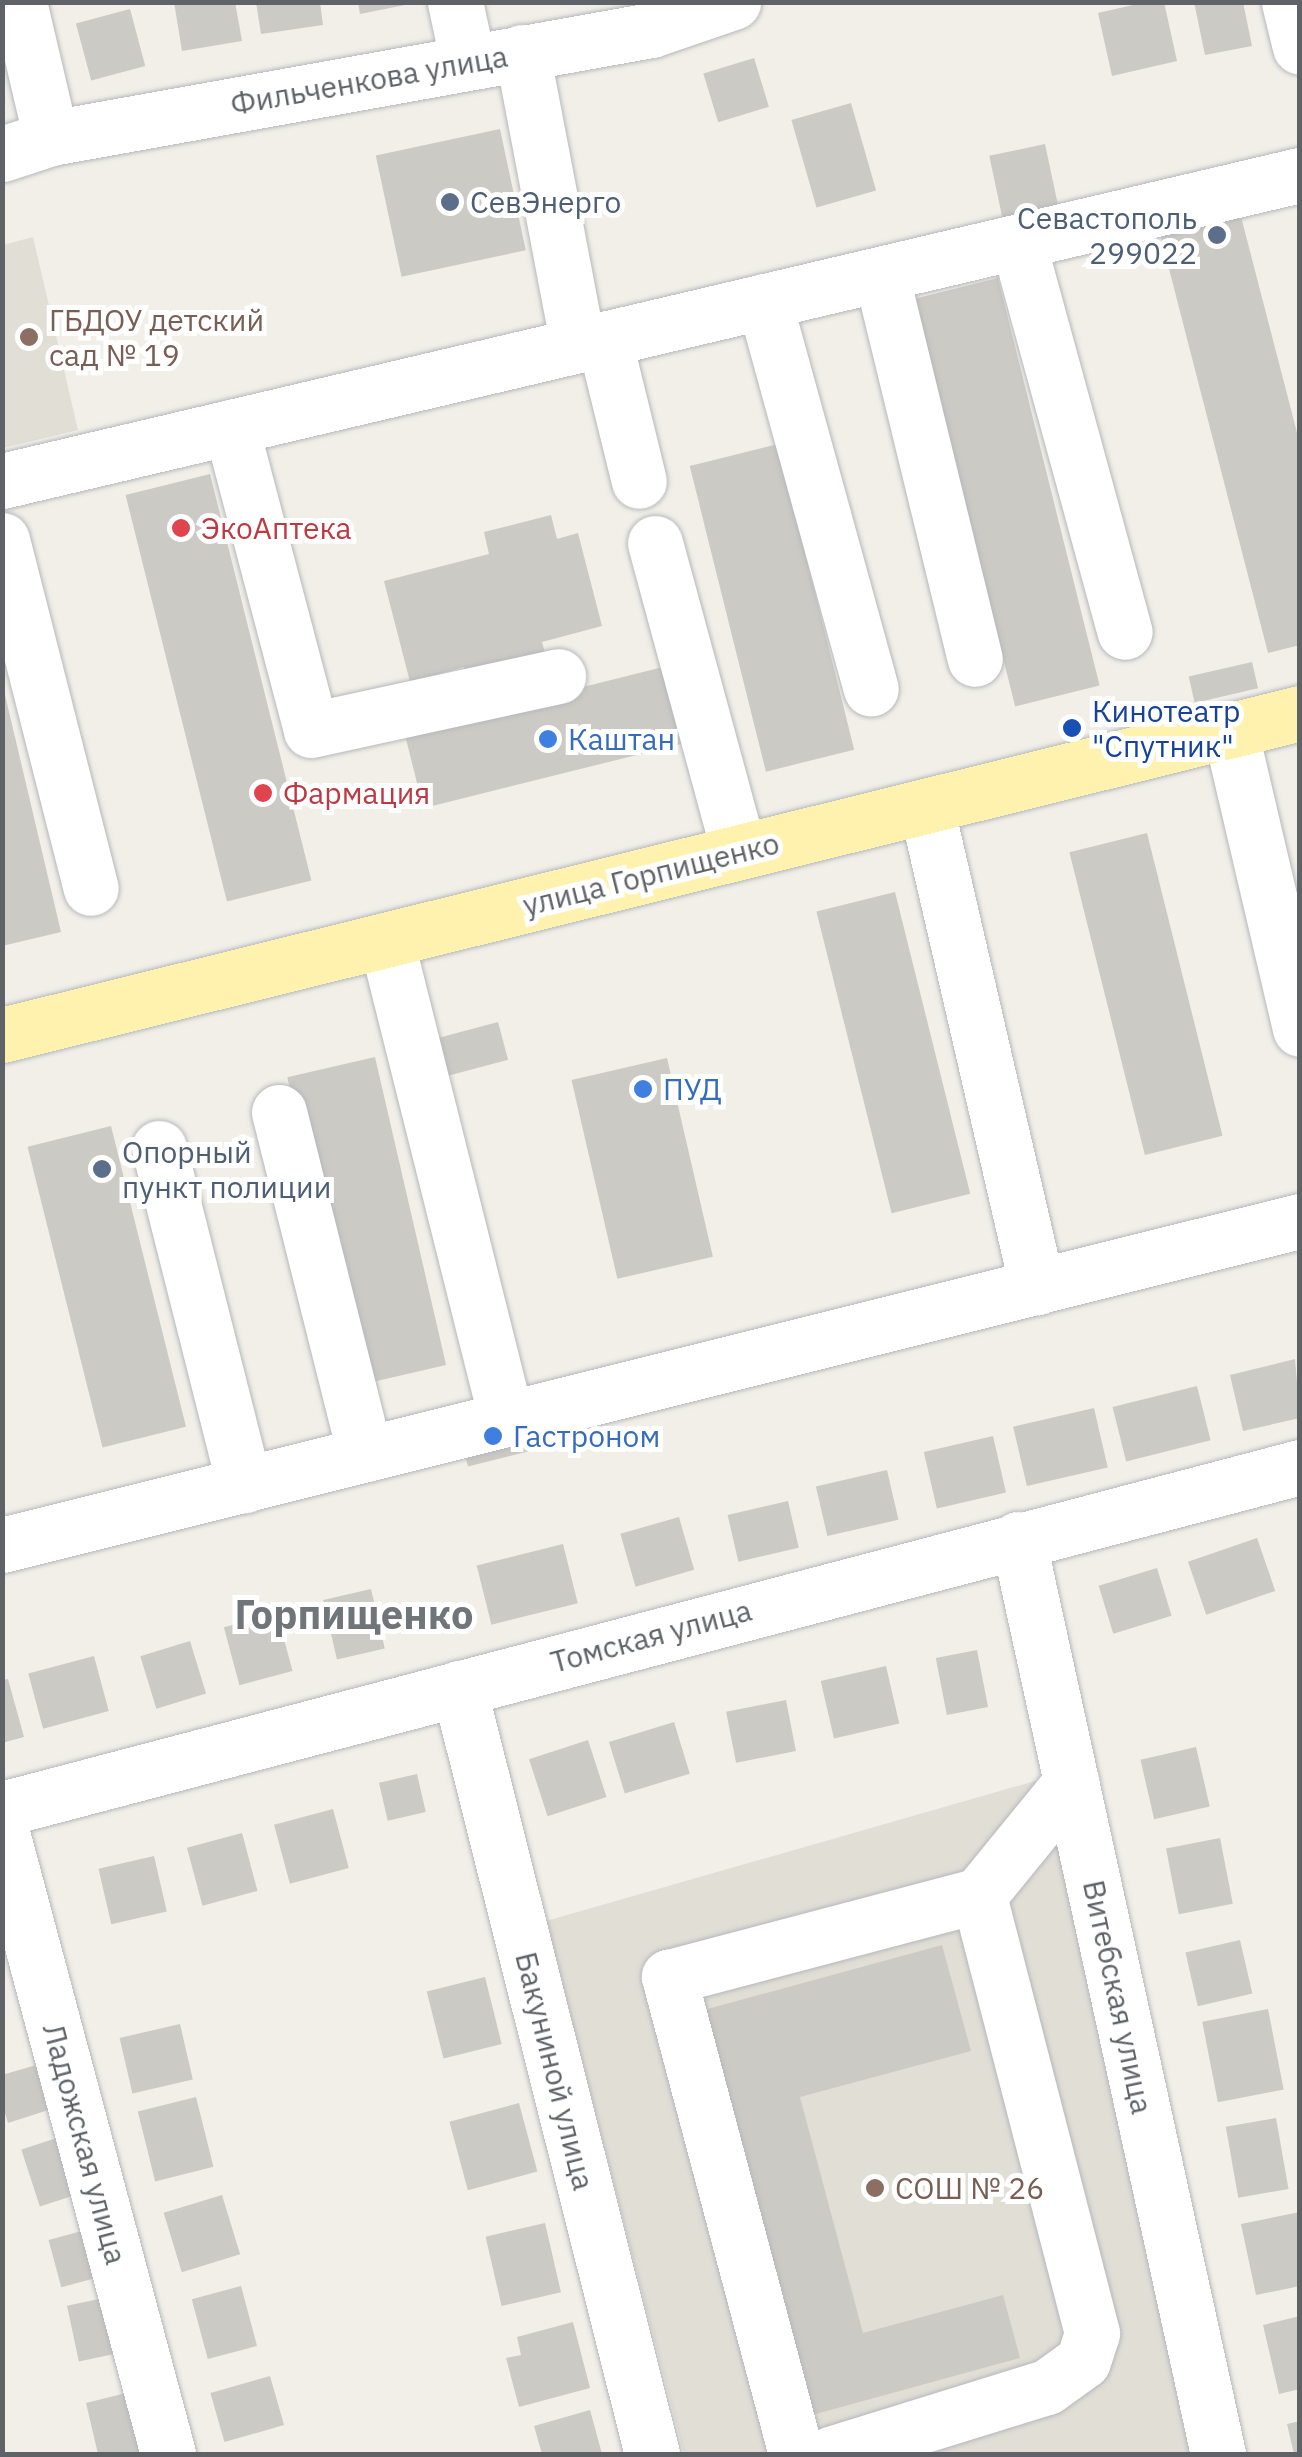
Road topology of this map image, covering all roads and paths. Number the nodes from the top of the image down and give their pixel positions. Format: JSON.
{"nodes":[{"id":1,"x":19,"y":2,"type":"edge"},
{"id":2,"x":454,"y":2,"type":"edge"},
{"id":3,"x":734,"y":2,"type":"edge"},
{"id":4,"x":1289,"y":2,"type":"edge"},
{"id":5,"x":1300,"y":47,"type":"edge"},
{"id":6,"x":522,"y":52,"type":"junction"},
{"id":7,"x":468,"y":62,"type":"junction"},
{"id":8,"x":27,"y":146,"type":"edge"},
{"id":9,"x":1300,"y":175,"type":"edge"},
{"id":10,"x":1018,"y":242,"type":"junction"},
{"id":11,"x":881,"y":274,"type":"junction"},
{"id":12,"x":764,"y":302,"type":"junction"},
{"id":13,"x":591,"y":342,"type":"junction"},
{"id":14,"x":232,"y":427,"type":"junction"},
{"id":15,"x":2,"y":481,"type":"edge"},
{"id":16,"x":638,"y":481,"type":"dead end"},
{"id":17,"x":2,"y":540,"type":"edge"},
{"id":18,"x":656,"y":542,"type":"dead end"},
{"id":19,"x":1125,"y":632,"type":"dead end"},
{"id":20,"x":976,"y":659,"type":"dead end"},
{"id":21,"x":558,"y":676,"type":"dead end"},
{"id":22,"x":870,"y":690,"type":"dead end"},
{"id":23,"x":1300,"y":713,"type":"edge"},
{"id":24,"x":1230,"y":730,"type":"junction"},
{"id":25,"x":926,"y":806,"type":"junction"},
{"id":26,"x":739,"y":852,"type":"junction"},
{"id":27,"x":92,"y":888,"type":"dead end"},
{"id":28,"x":386,"y":940,"type":"junction"},
{"id":29,"x":1300,"y":1028,"type":"edge"},
{"id":30,"x":2,"y":1035,"type":"edge"},
{"id":31,"x":278,"y":1112,"type":"dead end"},
{"id":32,"x":158,"y":1148,"type":"dead end"},
{"id":33,"x":1300,"y":1221,"type":"edge"},
{"id":34,"x":1036,"y":1287,"type":"junction"},
{"id":35,"x":506,"y":1419,"type":"junction"},
{"id":36,"x":365,"y":1454,"type":"junction"},
{"id":37,"x":1300,"y":1467,"type":"edge"},
{"id":38,"x":244,"y":1485,"type":"junction"},
{"id":39,"x":1018,"y":1539,"type":"junction"},
{"id":40,"x":2,"y":1545,"type":"edge"},
{"id":41,"x":459,"y":1688,"type":"junction"},
{"id":42,"x":1071,"y":1782,"type":"junction"},
{"id":43,"x":2,"y":1810,"type":"edge"},
{"id":44,"x":2,"y":1833,"type":"edge"},
{"id":45,"x":979,"y":1896,"type":"junction"},
{"id":46,"x":168,"y":2454,"type":"edge"},
{"id":47,"x":652,"y":2454,"type":"edge"},
{"id":48,"x":796,"y":2454,"type":"edge"},
{"id":49,"x":830,"y":2454,"type":"edge"},
{"id":50,"x":1218,"y":2454,"type":"edge"}],
"edges":[{"from":1,"to":8,"type":"street"},
{"from":2,"to":7,"type":"street"},
{"from":3,"to":6,"type":"street","name":"Фильченкова улица"},
{"from":4,"to":5,"type":"street"},
{"from":6,"to":7,"type":"street","name":"Фильченкова улица"},
{"from":6,"to":13,"type":"street"},
{"from":7,"to":8,"type":"street","name":"Фильченкова улица"},
{"from":9,"to":10,"type":"street"},
{"from":10,"to":11,"type":"street"},
{"from":10,"to":19,"type":"street"},
{"from":11,"to":12,"type":"street"},
{"from":11,"to":20,"type":"street"},
{"from":12,"to":13,"type":"street"},
{"from":12,"to":22,"type":"street"},
{"from":13,"to":14,"type":"street"},
{"from":13,"to":16,"type":"street"},
{"from":14,"to":15,"type":"street"},
{"from":14,"to":21,"type":"street"},
{"from":17,"to":27,"type":"street"},
{"from":18,"to":26,"type":"street"},
{"from":23,"to":24,"type":"main road","name":"улица Горпищенко"},
{"from":24,"to":25,"type":"main road","name":"улица Горпищенко"},
{"from":24,"to":29,"type":"street"},
{"from":25,"to":26,"type":"main road","name":"улица Горпищенко"},
{"from":25,"to":34,"type":"street"},
{"from":26,"to":28,"type":"main road","name":"улица Горпищенко"},
{"from":28,"to":30,"type":"main road","name":"улица Горпищенко"},
{"from":28,"to":35,"type":"street"},
{"from":31,"to":36,"type":"street"},
{"from":32,"to":38,"type":"street"},
{"from":33,"to":34,"type":"street"},
{"from":34,"to":35,"type":"street"},
{"from":35,"to":36,"type":"street"},
{"from":36,"to":38,"type":"street"},
{"from":37,"to":39,"type":"street","name":"Томская улица"},
{"from":38,"to":40,"type":"street"},
{"from":39,"to":41,"type":"street","name":"Томская улица"},
{"from":39,"to":42,"type":"street","name":"Витебская улица"},
{"from":41,"to":43,"type":"street","name":"Томская улица"},
{"from":41,"to":47,"type":"street","name":"Бакуниной улица"},
{"from":42,"to":45,"type":"street"},
{"from":42,"to":50,"type":"street","name":"Витебская улица"},
{"from":44,"to":46,"type":"street","name":"Ладожская улица"},
{"from":45,"to":48,"type":"street"},
{"from":45,"to":49,"type":"street"}]}
